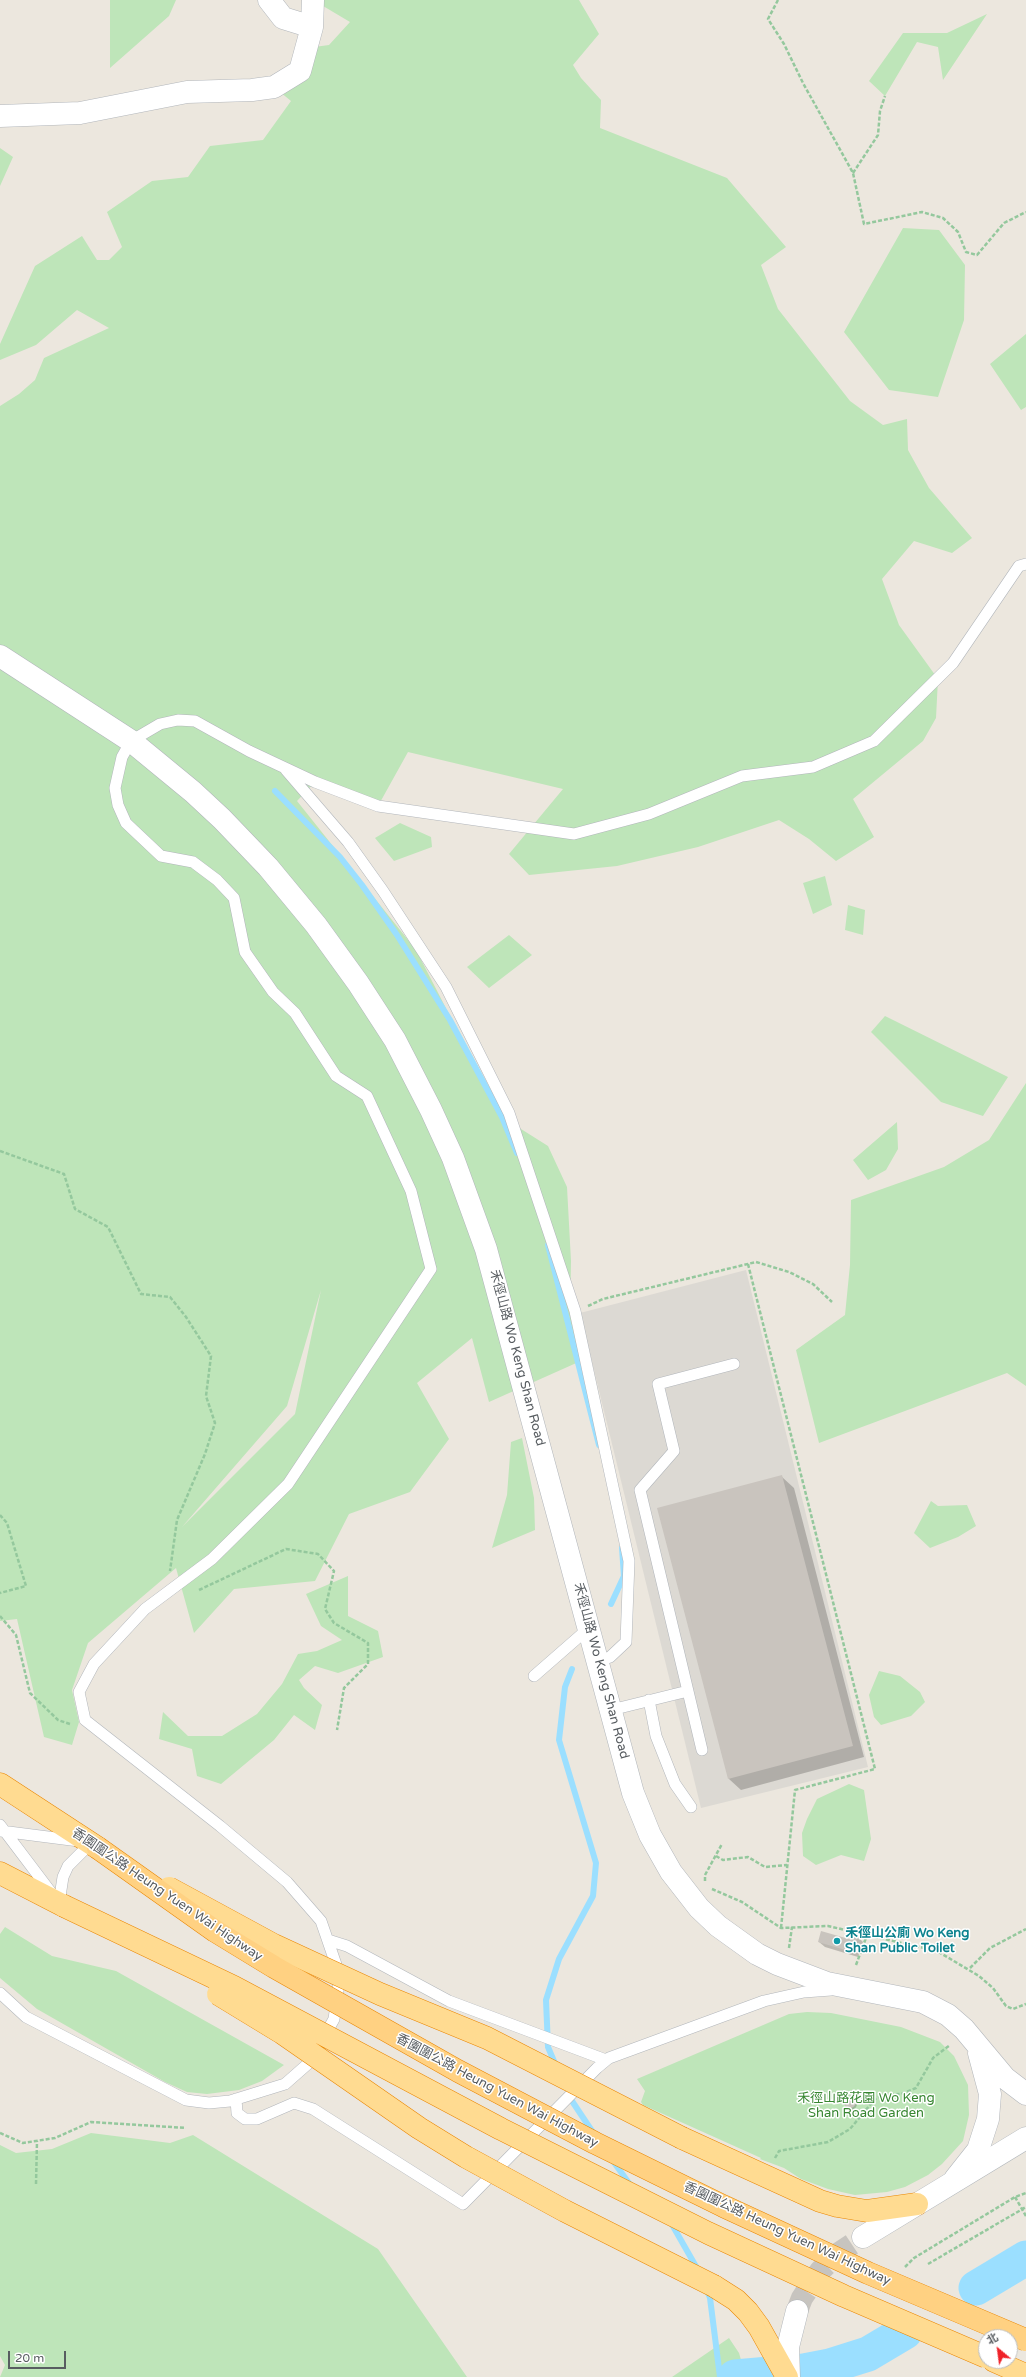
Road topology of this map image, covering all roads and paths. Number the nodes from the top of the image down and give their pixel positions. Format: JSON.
{"nodes":[{"id":1,"x":269,"y":0,"type":"edge"},
{"id":2,"x":313,"y":0,"type":"edge"},
{"id":3,"x":778,"y":0,"type":"edge"},
{"id":4,"x":312,"y":27,"type":"junction"},
{"id":5,"x":885,"y":96,"type":"dead end"},
{"id":6,"x":0,"y":116,"type":"edge"},
{"id":7,"x":853,"y":173,"type":"junction"},
{"id":8,"x":1026,"y":212,"type":"edge"},
{"id":9,"x":1026,"y":564,"type":"edge"},
{"id":10,"x":0,"y":656,"type":"edge"},
{"id":11,"x":131,"y":741,"type":"junction"},
{"id":12,"x":283,"y":767,"type":"junction"},
{"id":13,"x":0,"y":1151,"type":"edge"},
{"id":14,"x":748,"y":1264,"type":"junction"},
{"id":15,"x":832,"y":1302,"type":"dead end"},
{"id":16,"x":575,"y":1311,"type":"junction"},
{"id":17,"x":734,"y":1364,"type":"dead end"},
{"id":18,"x":0,"y":1515,"type":"edge"},
{"id":19,"x":196,"y":1591,"type":"dead end"},
{"id":20,"x":0,"y":1593,"type":"edge"},
{"id":21,"x":167,"y":1593,"type":"junction"},
{"id":22,"x":0,"y":1616,"type":"edge"},
{"id":23,"x":589,"y":1628,"type":"junction"},
{"id":24,"x":598,"y":1660,"type":"junction"},
{"id":25,"x":534,"y":1676,"type":"dead end"},
{"id":26,"x":688,"y":1691,"type":"junction"},
{"id":27,"x":649,"y":1700,"type":"junction"},
{"id":28,"x":611,"y":1710,"type":"junction"},
{"id":29,"x":85,"y":1720,"type":"junction"},
{"id":30,"x":337,"y":1730,"type":"dead end"},
{"id":31,"x":702,"y":1750,"type":"dead end"},
{"id":32,"x":0,"y":1784,"type":"edge"},
{"id":33,"x":691,"y":1808,"type":"dead end"},
{"id":34,"x":2,"y":1829,"type":"edge"},
{"id":35,"x":722,"y":1844,"type":"dead end"},
{"id":36,"x":95,"y":1845,"type":"junction"},
{"id":37,"x":716,"y":1856,"type":"junction"},
{"id":38,"x":787,"y":1865,"type":"junction"},
{"id":39,"x":0,"y":1873,"type":"edge"},
{"id":40,"x":62,"y":1905,"type":"junction"},
{"id":41,"x":792,"y":1927,"type":"junction"},
{"id":42,"x":781,"y":1928,"type":"junction"},
{"id":43,"x":1026,"y":1929,"type":"edge"},
{"id":44,"x":867,"y":1935,"type":"junction"},
{"id":45,"x":328,"y":1940,"type":"junction"},
{"id":46,"x":789,"y":1948,"type":"dead end"},
{"id":47,"x":856,"y":1965,"type":"dead end"},
{"id":48,"x":970,"y":1968,"type":"dead end"},
{"id":49,"x":860,"y":1989,"type":"junction"},
{"id":50,"x":0,"y":1993,"type":"edge"},
{"id":51,"x":1026,"y":2004,"type":"edge"},
{"id":52,"x":953,"y":2042,"type":"dead end"},
{"id":53,"x":975,"y":2042,"type":"junction"},
{"id":54,"x":606,"y":2060,"type":"junction"},
{"id":55,"x":1026,"y":2094,"type":"edge"},
{"id":56,"x":236,"y":2099,"type":"junction"},
{"id":57,"x":186,"y":2128,"type":"dead end"},
{"id":58,"x":0,"y":2132,"type":"edge"},
{"id":59,"x":1026,"y":2138,"type":"edge"},
{"id":60,"x":38,"y":2141,"type":"junction"},
{"id":61,"x":774,"y":2160,"type":"dead end"},
{"id":62,"x":954,"y":2181,"type":"junction"},
{"id":63,"x":36,"y":2184,"type":"dead end"},
{"id":64,"x":1026,"y":2193,"type":"edge"},
{"id":65,"x":1015,"y":2197,"type":"junction"},
{"id":66,"x":917,"y":2204,"type":"junction"},
{"id":67,"x":1026,"y":2207,"type":"edge"},
{"id":68,"x":1022,"y":2209,"type":"junction"},
{"id":69,"x":1026,"y":2216,"type":"edge"},
{"id":70,"x":863,"y":2237,"type":"tunnel mouth"},
{"id":71,"x":928,"y":2264,"type":"dead end"},
{"id":72,"x":901,"y":2271,"type":"dead end"},
{"id":73,"x":797,"y":2311,"type":"tunnel mouth"},
{"id":74,"x":1026,"y":2340,"type":"edge"},
{"id":75,"x":978,"y":2354,"type":"edge"},
{"id":76,"x":1012,"y":2369,"type":"edge"},
{"id":77,"x":1026,"y":2375,"type":"edge"},
{"id":78,"x":788,"y":2377,"type":"edge"}],
"edges":[{"from":1,"to":4,"type":"street"},
{"from":2,"to":4,"type":"street"},
{"from":3,"to":7,"type":"path"},
{"from":4,"to":6,"type":"street"},
{"from":5,"to":7,"type":"path"},
{"from":7,"to":8,"type":"path"},
{"from":9,"to":12,"type":"lane"},
{"from":10,"to":11,"type":"street","name":"禾徑山路 Wo Keng Shan Road"},
{"from":11,"to":12,"type":"lane"},
{"from":11,"to":21,"type":"lane"},
{"from":11,"to":23,"type":"street","name":"禾徑山路 Wo Keng Shan Road"},
{"from":12,"to":16,"type":"lane"},
{"from":13,"to":21,"type":"path"},
{"from":14,"to":15,"type":"path"},
{"from":14,"to":16,"type":"path"},
{"from":14,"to":38,"type":"path"},
{"from":16,"to":24,"type":"lane"},
{"from":17,"to":26,"type":"lane"},
{"from":18,"to":20,"type":"path"},
{"from":19,"to":30,"type":"path"},
{"from":21,"to":29,"type":"lane"},
{"from":22,"to":29,"type":"path"},
{"from":23,"to":24,"type":"street","name":"禾徑山路 Wo Keng Shan Road"},
{"from":23,"to":25,"type":"lane"},
{"from":24,"to":28,"type":"street","name":"禾徑山路 Wo Keng Shan Road"},
{"from":26,"to":27,"type":"lane"},
{"from":26,"to":31,"type":"lane"},
{"from":27,"to":28,"type":"lane"},
{"from":27,"to":33,"type":"lane"},
{"from":28,"to":49,"type":"street","name":"禾徑山路 Wo Keng Shan Road"},
{"from":29,"to":45,"type":"lane"},
{"from":32,"to":36,"type":"highway","name":"香園圍公路 Heung Yuen Wai Highway"},
{"from":34,"to":36,"type":"lane"},
{"from":34,"to":40,"type":"lane"},
{"from":35,"to":37,"type":"path"},
{"from":36,"to":40,"type":"lane"},
{"from":36,"to":66,"type":"highway","bridge":true},
{"from":36,"to":74,"type":"highway","name":"香園圍公路 Heung Yuen Wai Highway","bridge":true},
{"from":37,"to":38,"type":"path"},
{"from":37,"to":42,"type":"path"},
{"from":38,"to":42,"type":"path"},
{"from":39,"to":40,"type":"highway"},
{"from":40,"to":75,"type":"highway","bridge":true},
{"from":40,"to":78,"type":"highway","bridge":true},
{"from":41,"to":42,"type":"path"},
{"from":41,"to":44,"type":"path"},
{"from":41,"to":46,"type":"path"},
{"from":43,"to":48,"type":"path"},
{"from":44,"to":47,"type":"path"},
{"from":44,"to":51,"type":"path"},
{"from":45,"to":54,"type":"lane"},
{"from":45,"to":56,"type":"lane"},
{"from":49,"to":53,"type":"street","name":"禾徑山路 Wo Keng Shan Road"},
{"from":49,"to":54,"type":"lane"},
{"from":50,"to":56,"type":"lane"},
{"from":52,"to":61,"type":"path"},
{"from":53,"to":55,"type":"street","name":"禾徑山路 Wo Keng Shan Road"},
{"from":53,"to":62,"type":"street","name":"禾徑山路 Wo Keng Shan Road"},
{"from":54,"to":56,"type":"lane"},
{"from":57,"to":60,"type":"path"},
{"from":58,"to":60,"type":"path"},
{"from":59,"to":62,"type":"street"},
{"from":60,"to":63,"type":"path"},
{"from":62,"to":66,"type":"street"},
{"from":64,"to":65,"type":"path"},
{"from":65,"to":68,"type":"path","bridge":true},
{"from":65,"to":72,"type":"path"},
{"from":66,"to":70,"type":"street"},
{"from":67,"to":68,"type":"path"},
{"from":68,"to":69,"type":"path","bridge":true},
{"from":68,"to":71,"type":"path"},
{"from":73,"to":78,"type":"street"},
{"from":76,"to":77,"type":"highway"}]}
